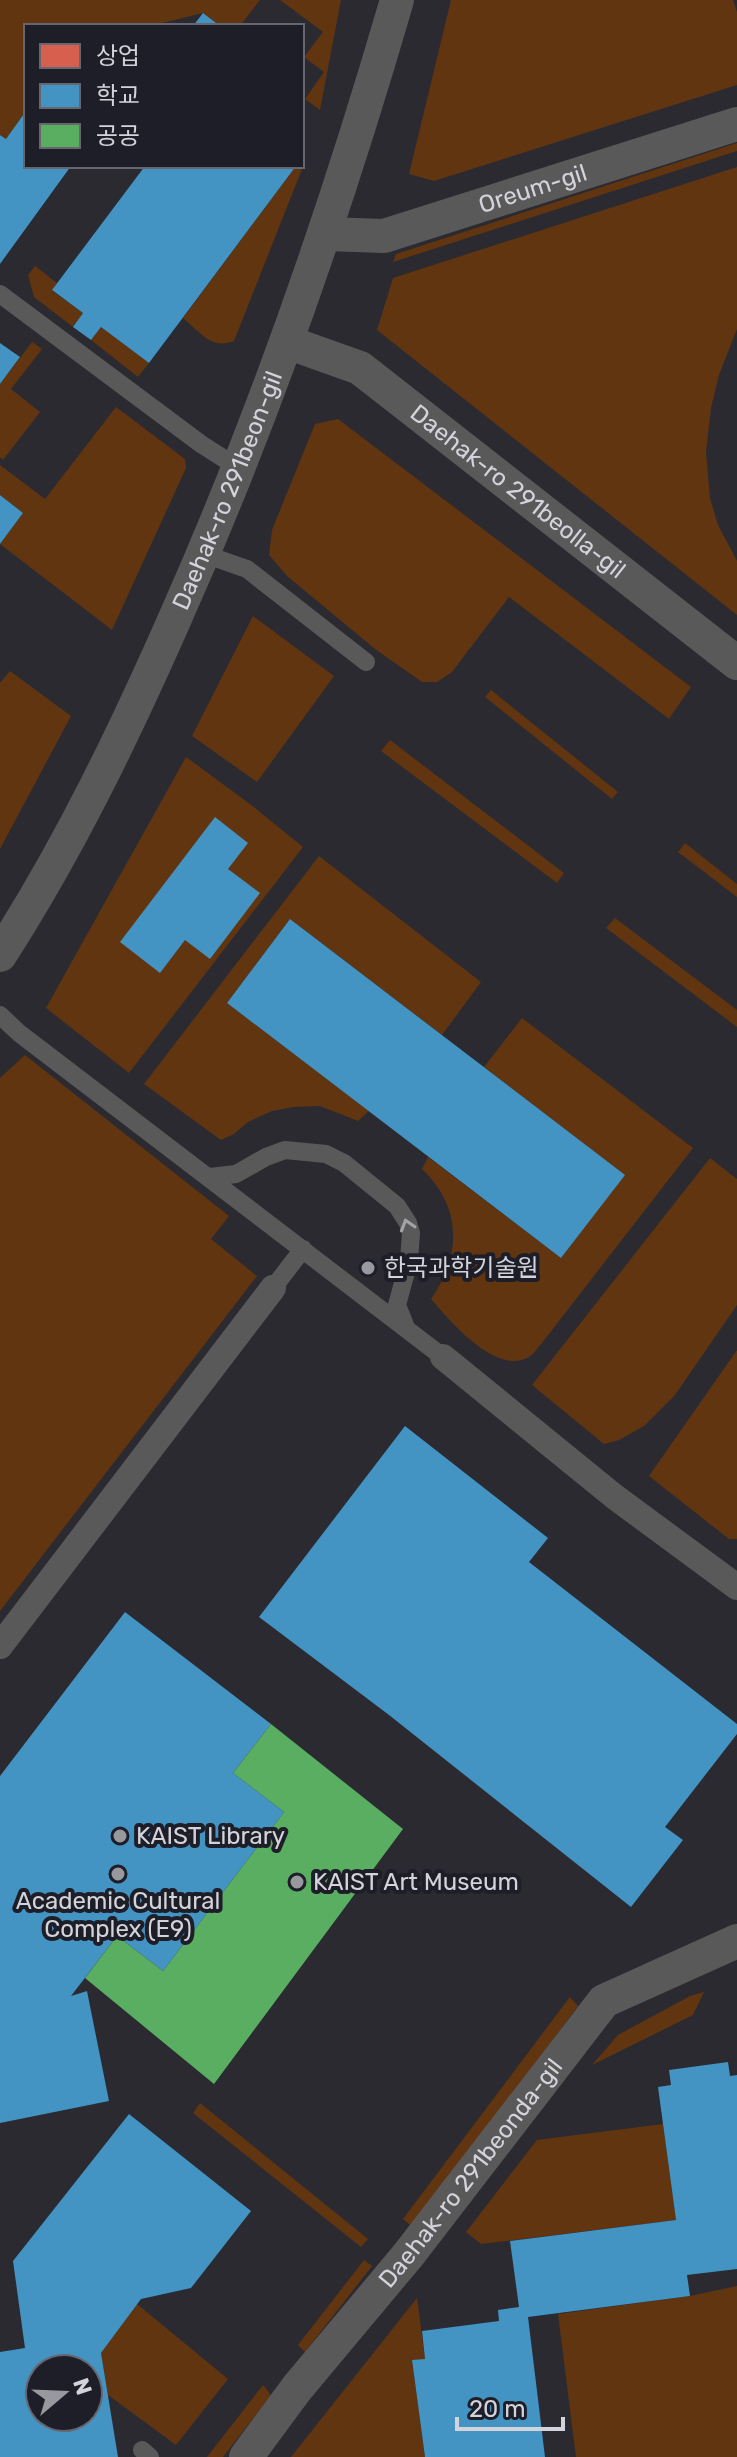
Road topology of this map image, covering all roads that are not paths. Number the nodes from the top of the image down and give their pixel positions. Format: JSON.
{"nodes":[{"id":1,"x":397,"y":0,"type":"edge"},
{"id":2,"x":737,"y":124,"type":"edge"},
{"id":3,"x":326,"y":234,"type":"junction"},
{"id":4,"x":0,"y":294,"type":"edge"},
{"id":5,"x":287,"y":342,"type":"junction"},
{"id":6,"x":240,"y":469,"type":"junction"},
{"id":7,"x":204,"y":554,"type":"junction"},
{"id":8,"x":366,"y":662,"type":"dead end"},
{"id":9,"x":737,"y":663,"type":"edge"},
{"id":10,"x":0,"y":955,"type":"edge"},
{"id":11,"x":0,"y":1015,"type":"edge"},
{"id":12,"x":210,"y":1177,"type":"junction"},
{"id":13,"x":303,"y":1249,"type":"junction"},
{"id":14,"x":273,"y":1288,"type":"joint"},
{"id":15,"x":406,"y":1327,"type":"junction"},
{"id":16,"x":443,"y":1357,"type":"joint"},
{"id":17,"x":737,"y":1587,"type":"edge"},
{"id":18,"x":0,"y":1646,"type":"edge"},
{"id":19,"x":737,"y":1941,"type":"edge"},
{"id":20,"x":246,"y":2457,"type":"edge"}],
"edges":[{"from":1,"to":3,"type":"street","name":"Daehak-ro 291beon-gil"},
{"from":2,"to":3,"type":"street","name":"Oreum-gil"},
{"from":3,"to":5,"type":"street","name":"Daehak-ro 291beon-gil"},
{"from":4,"to":6,"type":"lane"},
{"from":5,"to":6,"type":"street","name":"Daehak-ro 291beon-gil"},
{"from":5,"to":9,"type":"street","name":"Daehak-ro 291beolla-gil"},
{"from":6,"to":7,"type":"street","name":"Daehak-ro 291beon-gil"},
{"from":7,"to":8,"type":"lane"},
{"from":7,"to":10,"type":"street","name":"Daehak-ro 291beon-gil"},
{"from":11,"to":12,"type":"lane"},
{"from":12,"to":13,"type":"lane"},
{"from":15,"to":12,"type":"lane","one_way":true},
{"from":13,"to":14,"type":"lane"},
{"from":13,"to":15,"type":"lane"},
{"from":14,"to":18,"type":"street"},
{"from":15,"to":16,"type":"lane"},
{"from":16,"to":17,"type":"street"},
{"from":19,"to":20,"type":"street","name":"Daehak-ro 291beonda-gil"}]}
